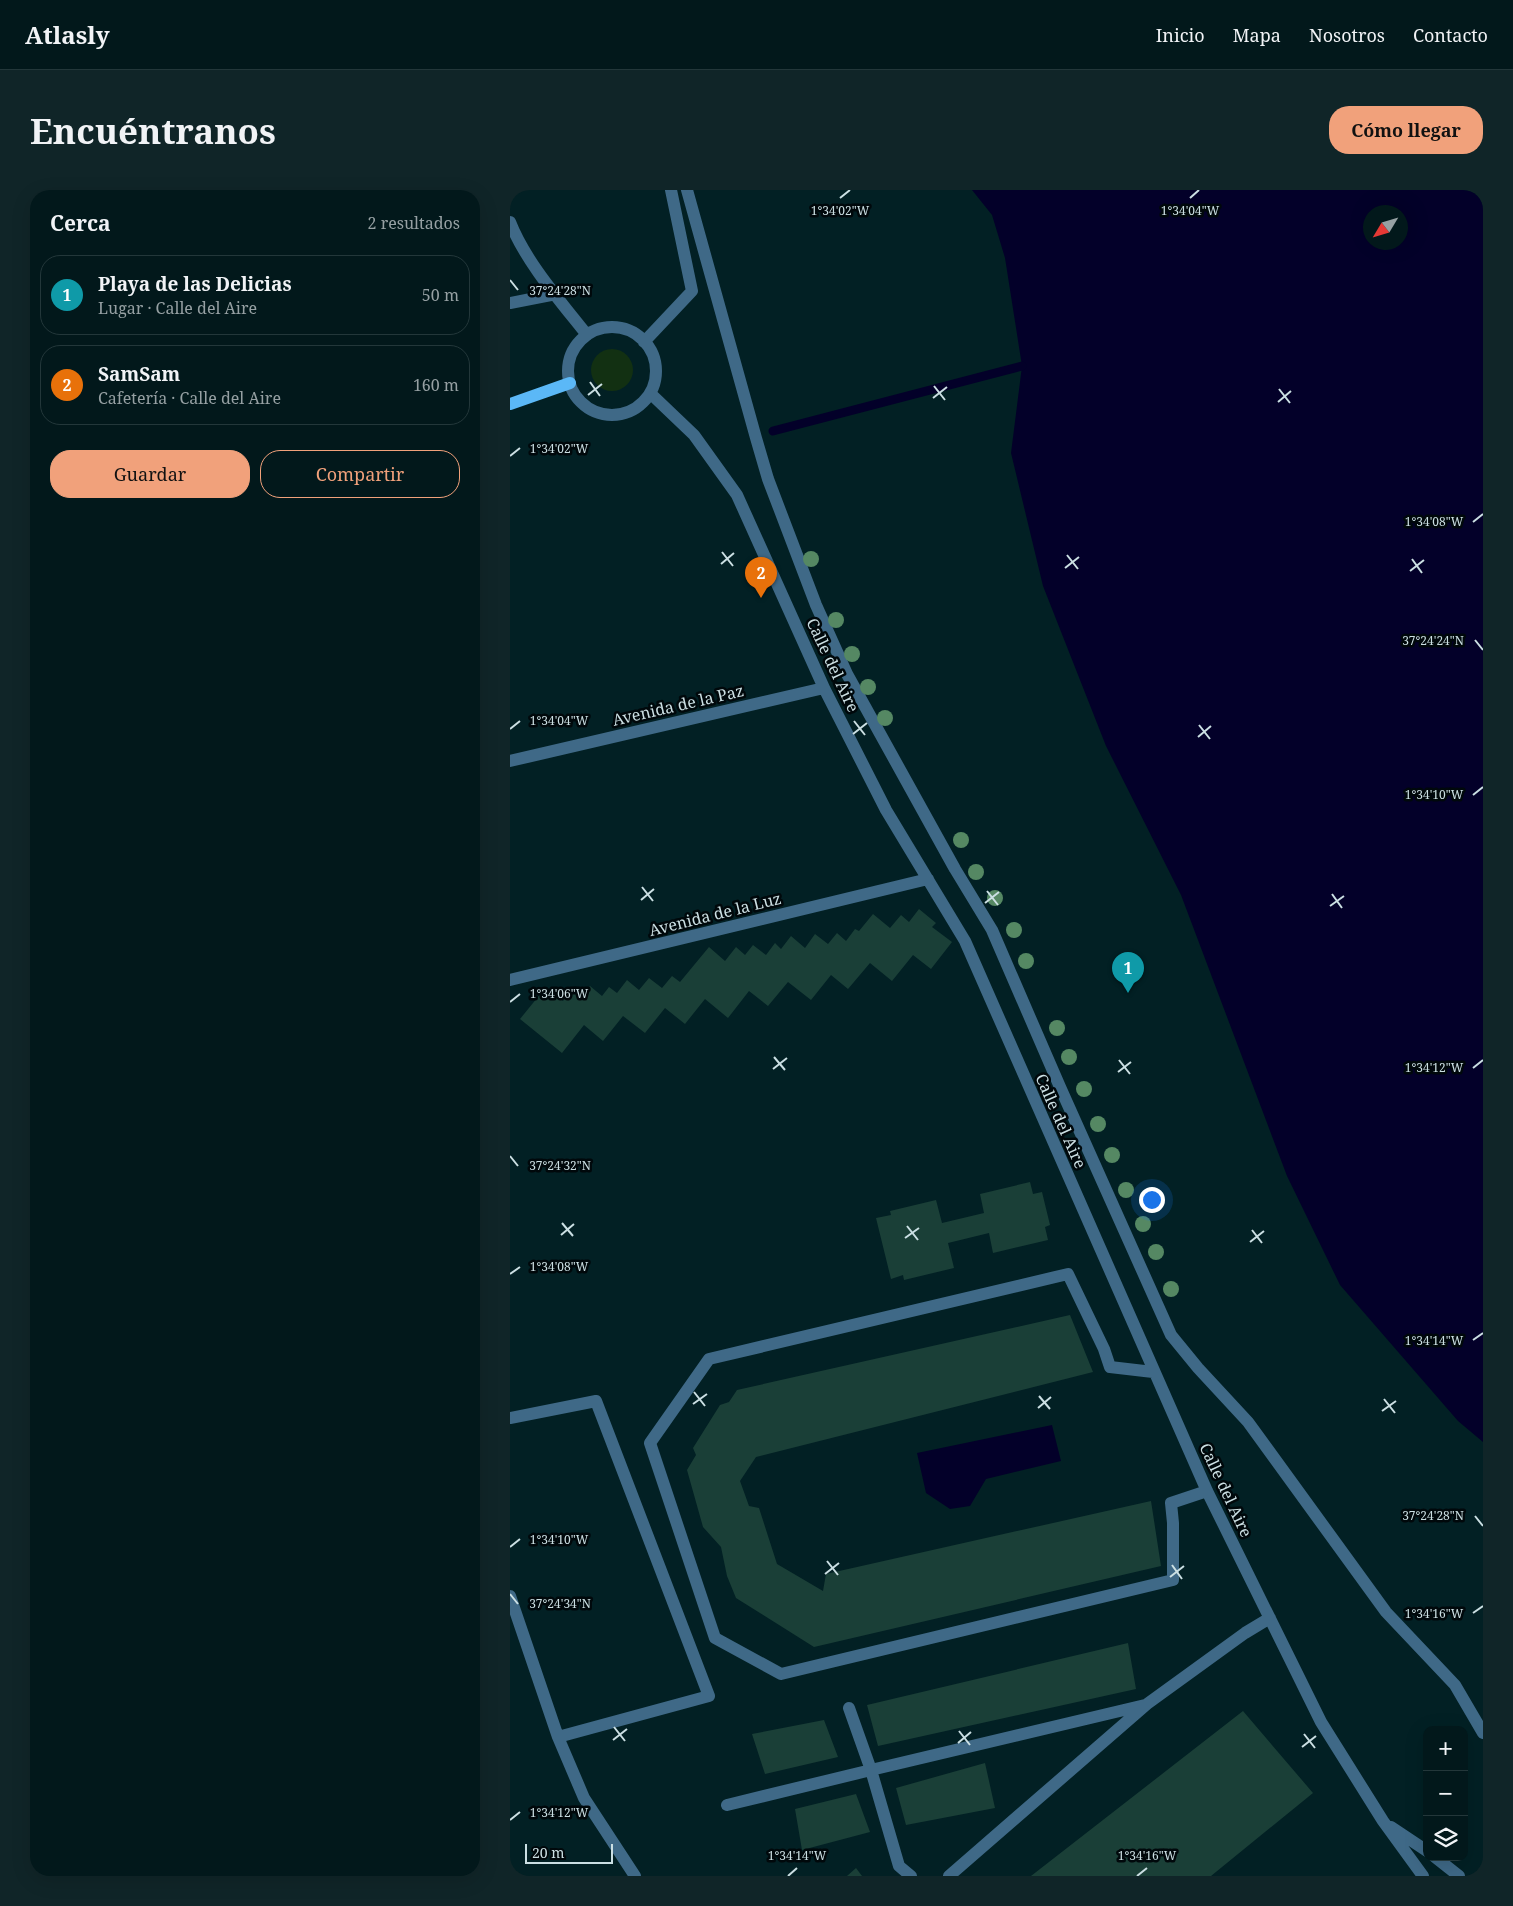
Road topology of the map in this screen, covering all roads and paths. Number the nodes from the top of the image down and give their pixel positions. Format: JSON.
{"nodes":[{"id":1,"x":671,"y":190,"type":"edge"},
{"id":2,"x":687,"y":190,"type":"edge"},
{"id":3,"x":510,"y":222,"type":"edge"},
{"id":4,"x":513,"y":240,"type":"edge"},
{"id":5,"x":556,"y":294,"type":"junction"},
{"id":6,"x":510,"y":303,"type":"edge"},
{"id":7,"x":587,"y":335,"type":"junction"},
{"id":8,"x":644,"y":342,"type":"junction"},
{"id":9,"x":570,"y":383,"type":"junction"},
{"id":10,"x":650,"y":393,"type":"junction"},
{"id":11,"x":510,"y":404,"type":"edge"},
{"id":12,"x":824,"y":688,"type":"junction"},
{"id":13,"x":510,"y":761,"type":"edge"},
{"id":14,"x":928,"y":879,"type":"junction"},
{"id":15,"x":510,"y":980,"type":"edge"},
{"id":16,"x":1153,"y":1372,"type":"junction"},
{"id":17,"x":510,"y":1418,"type":"edge"},
{"id":18,"x":1207,"y":1491,"type":"junction"},
{"id":19,"x":510,"y":1596,"type":"edge"},
{"id":20,"x":1270,"y":1618,"type":"junction"},
{"id":21,"x":1148,"y":1704,"type":"junction"},
{"id":22,"x":850,"y":1708,"type":"dead end"},
{"id":23,"x":1483,"y":1733,"type":"edge"},
{"id":24,"x":558,"y":1738,"type":"junction"},
{"id":25,"x":870,"y":1770,"type":"junction"},
{"id":26,"x":728,"y":1805,"type":"dead end"},
{"id":27,"x":1383,"y":1821,"type":"junction"},
{"id":28,"x":1423,"y":1848,"type":"edge"},
{"id":29,"x":1439,"y":1861,"type":"edge"},
{"id":30,"x":635,"y":1876,"type":"edge"},
{"id":31,"x":912,"y":1876,"type":"edge"},
{"id":32,"x":949,"y":1876,"type":"edge"},
{"id":33,"x":1423,"y":1876,"type":"edge"},
{"id":34,"x":1459,"y":1876,"type":"edge"}],
"edges":[{"from":1,"to":8,"type":"street"},
{"from":2,"to":23,"type":"street"},
{"from":3,"to":4,"type":"street"},
{"from":4,"to":5,"type":"street"},
{"from":5,"to":6,"type":"street"},
{"from":5,"to":7,"type":"street"},
{"from":7,"to":8,"type":"street"},
{"from":7,"to":9,"type":"street"},
{"from":8,"to":10,"type":"street"},
{"from":9,"to":10,"type":"street"},
{"from":9,"to":11,"type":"main road"},
{"from":10,"to":12,"type":"street","name":"Calle del Aire"},
{"from":12,"to":13,"type":"street","name":"Avenida de la Paz"},
{"from":12,"to":14,"type":"street","name":"Calle del Aire"},
{"from":14,"to":15,"type":"street","name":"Avenida de la Luz"},
{"from":14,"to":16,"type":"street","name":"Calle del Aire"},
{"from":16,"to":18,"type":"street","name":"Calle del Aire"},
{"from":16,"to":18,"type":"street"},
{"from":17,"to":24,"type":"street"},
{"from":18,"to":20,"type":"street","name":"Calle del Aire"},
{"from":19,"to":24,"type":"street"},
{"from":20,"to":21,"type":"street"},
{"from":20,"to":27,"type":"street","name":"Calle del Aire"},
{"from":21,"to":25,"type":"street"},
{"from":21,"to":32,"type":"street"},
{"from":22,"to":25,"type":"street"},
{"from":24,"to":30,"type":"street"},
{"from":25,"to":26,"type":"street"},
{"from":25,"to":31,"type":"street"},
{"from":27,"to":28,"type":"street"},
{"from":27,"to":33,"type":"street","name":"Calle del Aire"},
{"from":29,"to":34,"type":"street"}]}
